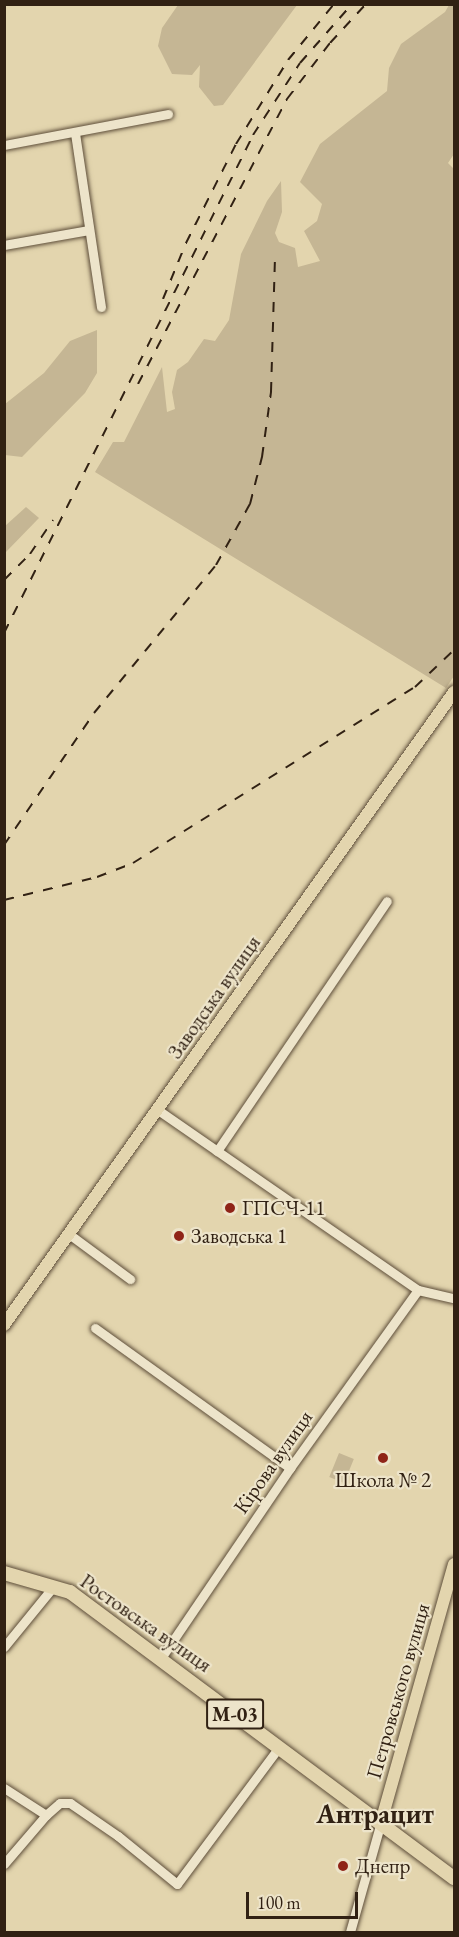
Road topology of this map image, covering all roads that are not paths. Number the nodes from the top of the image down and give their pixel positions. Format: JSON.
{"nodes":[{"id":1,"x":168,"y":114,"type":"dead end"},
{"id":2,"x":75,"y":134,"type":"junction"},
{"id":3,"x":4,"y":145,"type":"edge"},
{"id":4,"x":89,"y":230,"type":"junction"},
{"id":5,"x":4,"y":245,"type":"edge"},
{"id":6,"x":101,"y":307,"type":"dead end"},
{"id":7,"x":454,"y":692,"type":"edge"},
{"id":8,"x":387,"y":901,"type":"dead end"},
{"id":9,"x":158,"y":1110,"type":"junction"},
{"id":10,"x":217,"y":1151,"type":"junction"},
{"id":11,"x":69,"y":1234,"type":"junction"},
{"id":12,"x":130,"y":1279,"type":"dead end"},
{"id":13,"x":418,"y":1290,"type":"junction"},
{"id":14,"x":454,"y":1298,"type":"edge"},
{"id":15,"x":4,"y":1325,"type":"edge"},
{"id":16,"x":95,"y":1328,"type":"dead end"},
{"id":17,"x":290,"y":1468,"type":"junction"},
{"id":18,"x":454,"y":1564,"type":"edge"},
{"id":19,"x":4,"y":1573,"type":"edge"},
{"id":20,"x":52,"y":1587,"type":"junction"},
{"id":21,"x":4,"y":1647,"type":"edge"},
{"id":22,"x":161,"y":1658,"type":"junction"},
{"id":23,"x":279,"y":1747,"type":"junction"},
{"id":24,"x":4,"y":1788,"type":"edge"},
{"id":25,"x":46,"y":1815,"type":"junction"},
{"id":26,"x":381,"y":1822,"type":"junction"},
{"id":27,"x":4,"y":1864,"type":"edge"},
{"id":28,"x":454,"y":1878,"type":"edge"},
{"id":29,"x":350,"y":1932,"type":"edge"}],
"edges":[{"from":1,"to":2,"type":"street"},
{"from":2,"to":3,"type":"street"},
{"from":2,"to":4,"type":"street"},
{"from":4,"to":5,"type":"street"},
{"from":4,"to":6,"type":"street"},
{"from":7,"to":9,"type":"main road","name":"Заводська вулиця"},
{"from":8,"to":10,"type":"street"},
{"from":9,"to":10,"type":"street"},
{"from":9,"to":11,"type":"main road","name":"Заводська вулиця"},
{"from":10,"to":13,"type":"street"},
{"from":11,"to":12,"type":"street"},
{"from":11,"to":15,"type":"main road","name":"Заводська вулиця"},
{"from":13,"to":14,"type":"street"},
{"from":13,"to":17,"type":"street","name":"Кірова вулиця"},
{"from":16,"to":17,"type":"street"},
{"from":17,"to":22,"type":"street","name":"Кірова вулиця"},
{"from":18,"to":26,"type":"main road","name":"Петровського вулиця"},
{"from":19,"to":20,"type":"highway","name":"Ростовська вулиця","number":"М-03"},
{"from":20,"to":21,"type":"street"},
{"from":20,"to":22,"type":"highway","name":"Ростовська вулиця","number":"М-03"},
{"from":22,"to":23,"type":"highway","name":"Ростовська вулиця","number":"М-03"},
{"from":23,"to":25,"type":"street"},
{"from":23,"to":26,"type":"highway","name":"Ростовська вулиця","number":"М-03"},
{"from":24,"to":25,"type":"street"},
{"from":25,"to":27,"type":"street"},
{"from":26,"to":28,"type":"highway","name":"Ростовська вулиця","number":"М-03"},
{"from":26,"to":29,"type":"street","name":"Петровського вулиця"}]}
